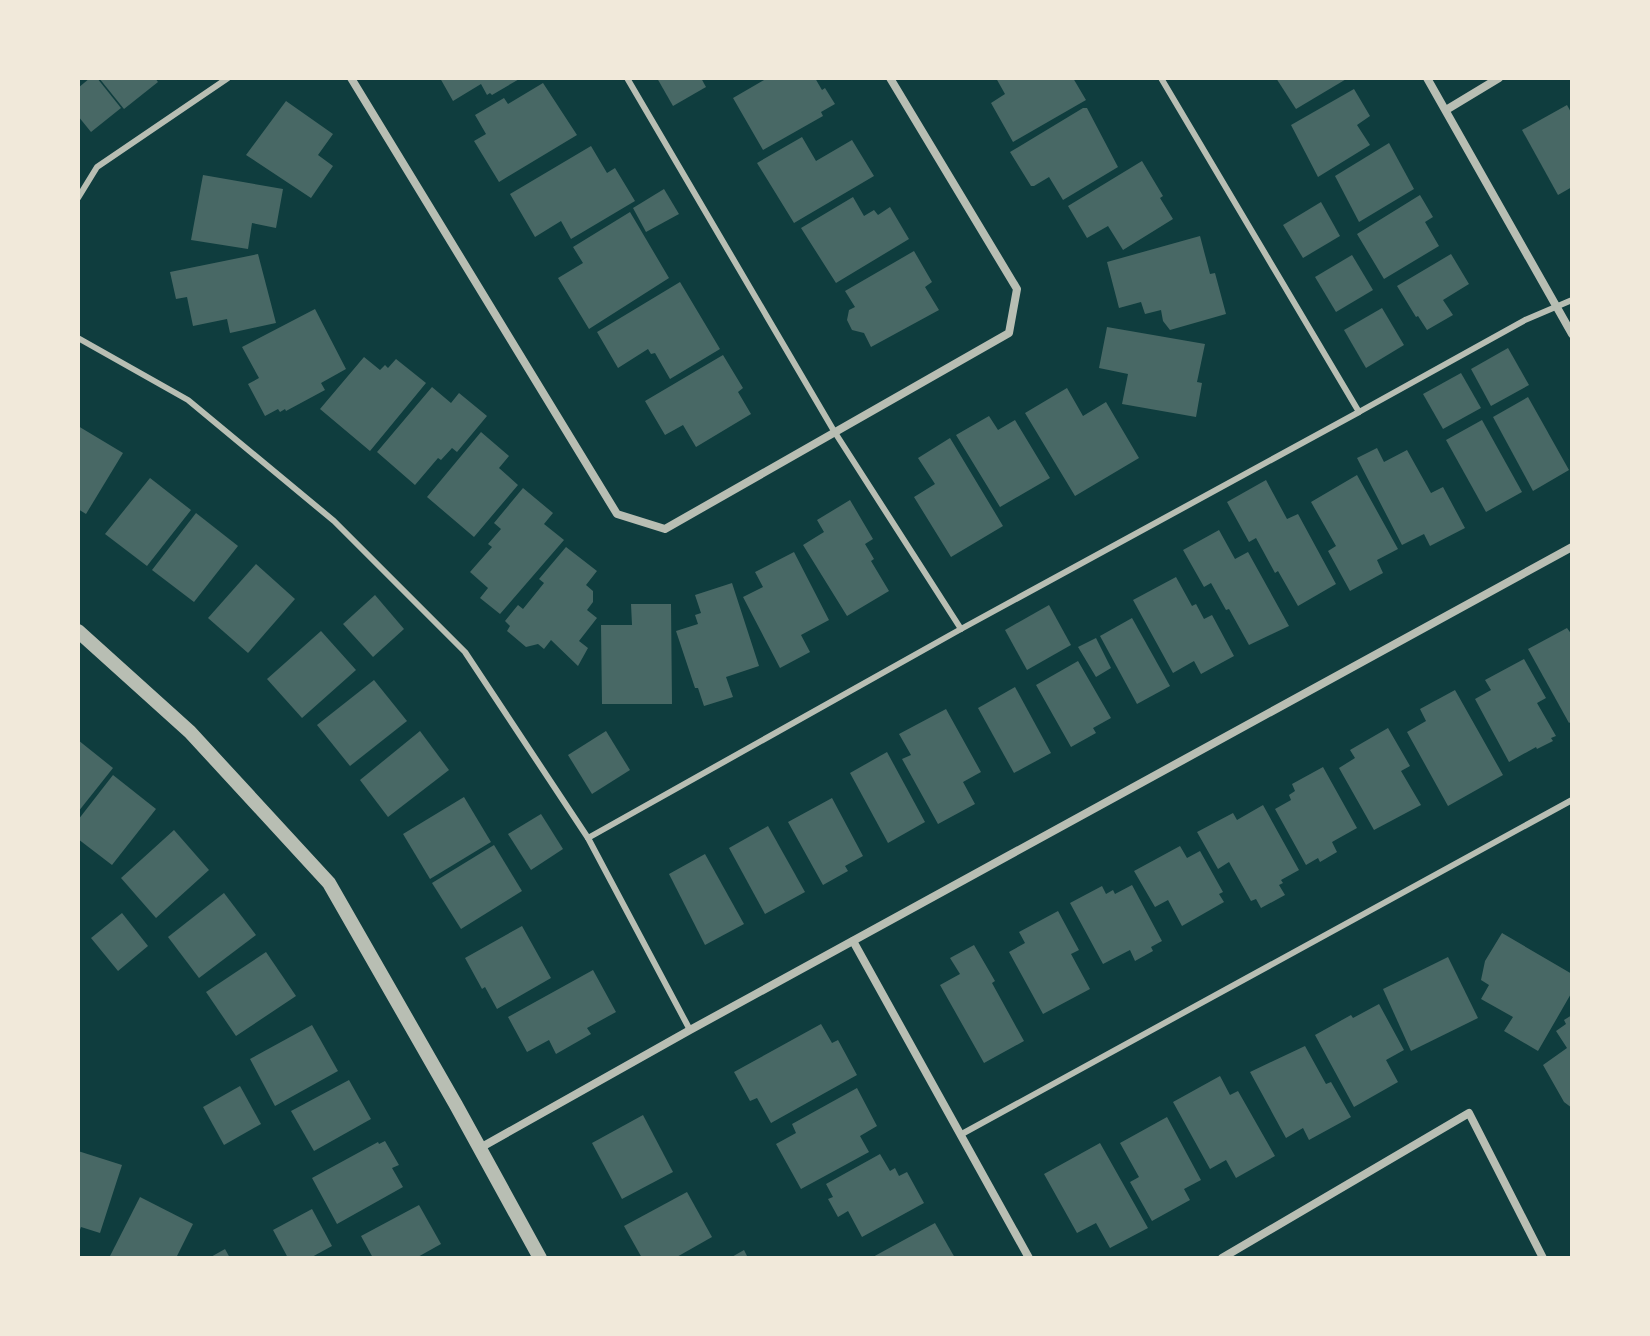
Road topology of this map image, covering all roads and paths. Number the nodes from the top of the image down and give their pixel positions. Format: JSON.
{"nodes":[{"id":1,"x":228,"y":78,"type":"edge"},
{"id":2,"x":351,"y":78,"type":"edge"},
{"id":3,"x":627,"y":78,"type":"edge"},
{"id":4,"x":890,"y":78,"type":"edge"},
{"id":5,"x":1161,"y":78,"type":"edge"},
{"id":6,"x":1427,"y":78,"type":"edge"},
{"id":7,"x":1499,"y":78,"type":"edge"},
{"id":8,"x":1446,"y":110,"type":"junction"},
{"id":9,"x":78,"y":198,"type":"edge"},
{"id":10,"x":1572,"y":300,"type":"edge"},
{"id":11,"x":1558,"y":308,"type":"junction"},
{"id":12,"x":1572,"y":334,"type":"edge"},
{"id":13,"x":78,"y":338,"type":"edge"},
{"id":14,"x":1359,"y":412,"type":"junction"},
{"id":15,"x":834,"y":431,"type":"junction"},
{"id":16,"x":1572,"y":547,"type":"edge"},
{"id":17,"x":961,"y":629,"type":"junction"},
{"id":18,"x":78,"y":631,"type":"edge"},
{"id":19,"x":1569,"y":801,"type":"edge"},
{"id":20,"x":1572,"y":812,"type":"edge"},
{"id":21,"x":588,"y":838,"type":"junction"},
{"id":22,"x":853,"y":941,"type":"junction"},
{"id":23,"x":690,"y":1030,"type":"junction"},
{"id":24,"x":960,"y":1135,"type":"junction"},
{"id":25,"x":480,"y":1148,"type":"junction"},
{"id":26,"x":540,"y":1258,"type":"edge"},
{"id":27,"x":1029,"y":1258,"type":"edge"},
{"id":28,"x":1222,"y":1258,"type":"edge"},
{"id":29,"x":1543,"y":1258,"type":"edge"}],
"edges":[{"from":1,"to":9,"type":"lane"},
{"from":2,"to":15,"type":"street"},
{"from":3,"to":15,"type":"lane"},
{"from":4,"to":15,"type":"street"},
{"from":5,"to":14,"type":"lane"},
{"from":6,"to":8,"type":"street"},
{"from":7,"to":8,"type":"street"},
{"from":8,"to":11,"type":"street"},
{"from":10,"to":11,"type":"lane"},
{"from":11,"to":12,"type":"street"},
{"from":11,"to":14,"type":"lane"},
{"from":13,"to":21,"type":"lane"},
{"from":14,"to":17,"type":"lane"},
{"from":15,"to":17,"type":"lane"},
{"from":16,"to":22,"type":"street"},
{"from":17,"to":21,"type":"lane"},
{"from":18,"to":25,"type":"street"},
{"from":19,"to":20,"type":"lane"},
{"from":19,"to":24,"type":"lane"},
{"from":21,"to":23,"type":"lane"},
{"from":22,"to":23,"type":"street"},
{"from":22,"to":24,"type":"street"},
{"from":23,"to":25,"type":"street"},
{"from":24,"to":27,"type":"street"},
{"from":25,"to":26,"type":"street"},
{"from":28,"to":29,"type":"street"}]}
